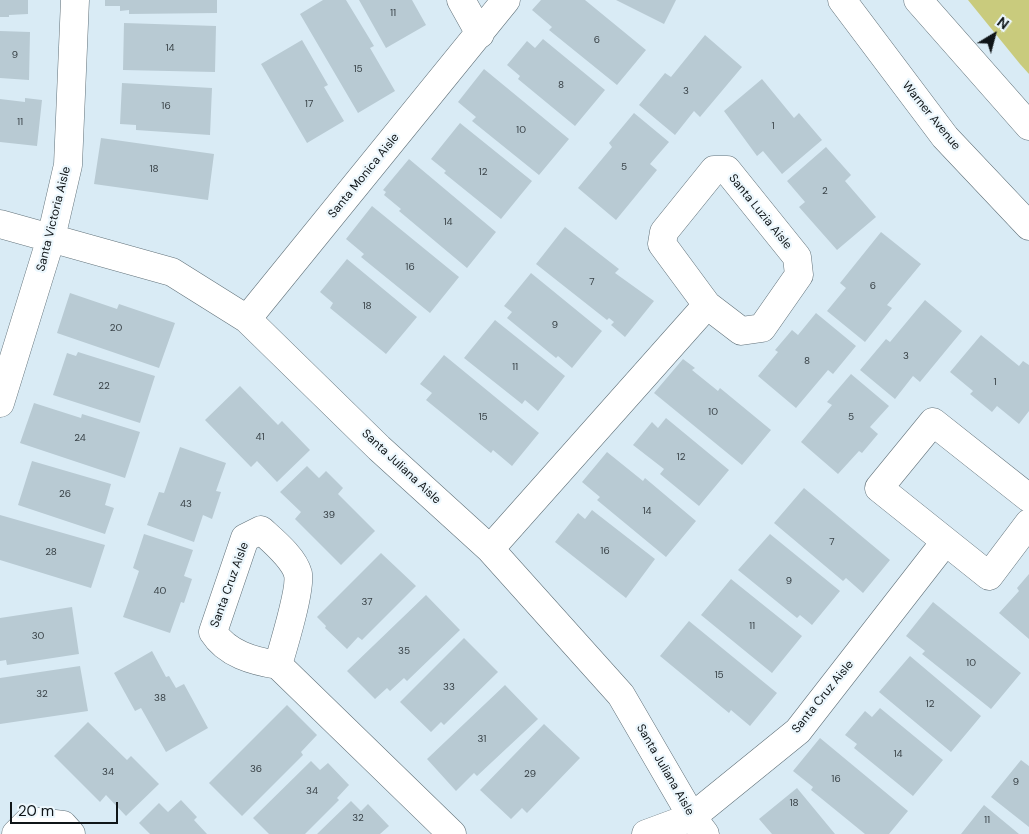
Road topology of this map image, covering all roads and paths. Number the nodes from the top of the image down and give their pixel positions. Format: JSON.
{"nodes":[{"id":1,"x":74,"y":0,"type":"edge"},
{"id":2,"x":461,"y":0,"type":"edge"},
{"id":3,"x":506,"y":0,"type":"edge"},
{"id":4,"x":842,"y":0,"type":"edge"},
{"id":5,"x":918,"y":0,"type":"edge"},
{"id":6,"x":480,"y":34,"type":"junction"},
{"id":7,"x":1029,"y":126,"type":"edge"},
{"id":8,"x":0,"y":224,"type":"edge"},
{"id":9,"x":1029,"y":226,"type":"edge"},
{"id":10,"x":51,"y":238,"type":"junction"},
{"id":11,"x":708,"y":305,"type":"junction"},
{"id":12,"x":247,"y":319,"type":"junction"},
{"id":13,"x":0,"y":403,"type":"edge"},
{"id":14,"x":1029,"y":498,"type":"edge"},
{"id":15,"x":1029,"y":523,"type":"edge"},
{"id":16,"x":944,"y":542,"type":"junction"},
{"id":17,"x":490,"y":548,"type":"junction"},
{"id":18,"x":278,"y":665,"type":"dead end"},
{"id":19,"x":699,"y":825,"type":"edge"},
{"id":20,"x":16,"y":834,"type":"edge"},
{"id":21,"x":71,"y":834,"type":"edge"},
{"id":22,"x":452,"y":834,"type":"edge"},
{"id":23,"x":646,"y":834,"type":"edge"}],
"edges":[{"from":1,"to":10,"type":"street","name":"Santa Victoria Aisle"},
{"from":2,"to":6,"type":"street"},
{"from":3,"to":6,"type":"street","name":"Santa Monica Aisle"},
{"from":4,"to":9,"type":"street","name":"Warner Avenue"},
{"from":5,"to":7,"type":"street"},
{"from":6,"to":12,"type":"street","name":"Santa Monica Aisle"},
{"from":8,"to":10,"type":"street","name":"Santa Juliana Aisle"},
{"from":10,"to":12,"type":"street","name":"Santa Juliana Aisle"},
{"from":10,"to":13,"type":"street","name":"Santa Victoria Aisle"},
{"from":11,"to":11,"type":"street","name":"Santa Luzia Aisle"},
{"from":11,"to":17,"type":"street"},
{"from":12,"to":17,"type":"street","name":"Santa Juliana Aisle"},
{"from":14,"to":16,"type":"street"},
{"from":15,"to":16,"type":"street"},
{"from":16,"to":19,"type":"street","name":"Santa Cruz Aisle"},
{"from":17,"to":19,"type":"street","name":"Santa Juliana Aisle"},
{"from":18,"to":22,"type":"street"},
{"from":19,"to":23,"type":"street","name":"Santa Cruz Aisle"},
{"from":20,"to":21,"type":"street"}]}
